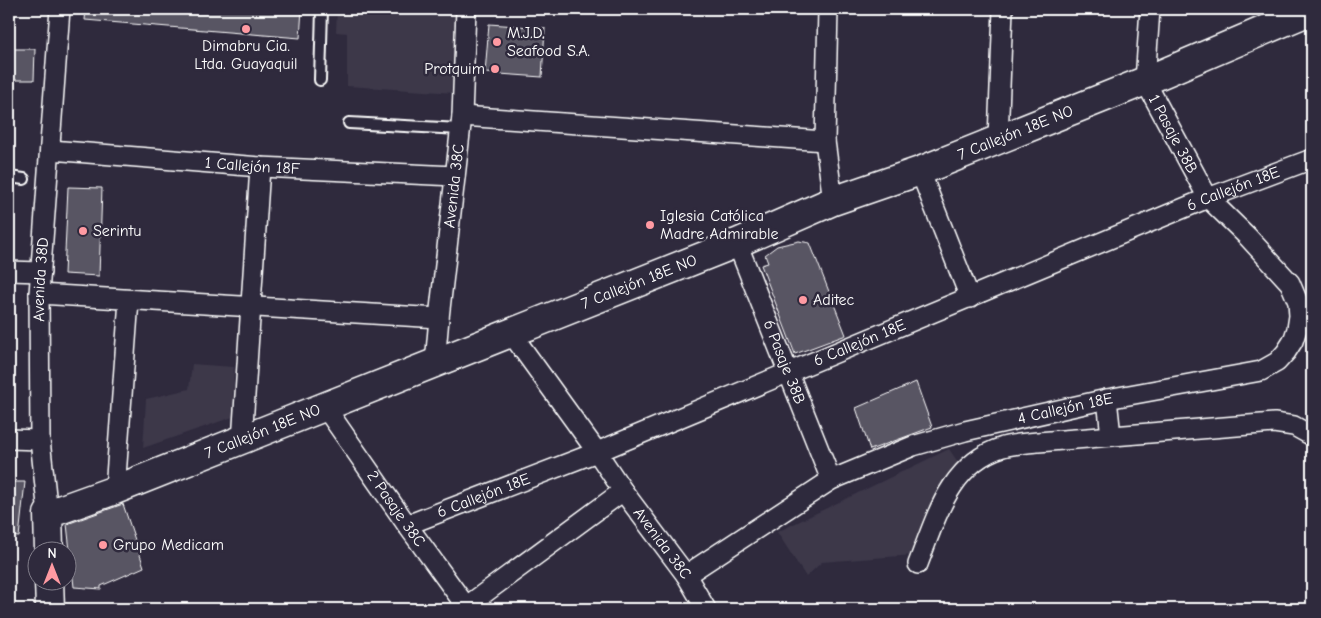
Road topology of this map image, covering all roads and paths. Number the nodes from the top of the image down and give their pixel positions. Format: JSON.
{"nodes":[{"id":1,"x":60,"y":9,"type":"edge"},
{"id":2,"x":322,"y":9,"type":"edge"},
{"id":3,"x":466,"y":9,"type":"edge"},
{"id":4,"x":828,"y":9,"type":"edge"},
{"id":5,"x":1003,"y":9,"type":"edge"},
{"id":6,"x":1150,"y":9,"type":"edge"},
{"id":7,"x":1312,"y":10,"type":"edge"},
{"id":8,"x":320,"y":80,"type":"dead end"},
{"id":9,"x":1145,"y":81,"type":"junction"},
{"id":10,"x":349,"y":123,"type":"dead end"},
{"id":11,"x":461,"y":123,"type":"junction"},
{"id":12,"x":998,"y":139,"type":"junction"},
{"id":13,"x":826,"y":141,"type":"junction"},
{"id":14,"x":51,"y":150,"type":"junction"},
{"id":15,"x":1312,"y":159,"type":"edge"},
{"id":16,"x":260,"y":167,"type":"junction"},
{"id":17,"x":920,"y":171,"type":"junction"},
{"id":18,"x":455,"y":176,"type":"junction"},
{"id":19,"x":9,"y":177,"type":"edge"},
{"id":20,"x":24,"y":179,"type":"dead end"},
{"id":21,"x":1208,"y":198,"type":"junction"},
{"id":22,"x":833,"y":201,"type":"junction"},
{"id":23,"x":737,"y":243,"type":"junction"},
{"id":24,"x":9,"y":270,"type":"edge"},
{"id":25,"x":41,"y":272,"type":"junction"},
{"id":26,"x":39,"y":294,"type":"junction"},
{"id":27,"x":970,"y":298,"type":"junction"},
{"id":28,"x":129,"y":300,"type":"junction"},
{"id":29,"x":250,"y":306,"type":"junction"},
{"id":30,"x":439,"y":318,"type":"junction"},
{"id":31,"x":511,"y":334,"type":"junction"},
{"id":32,"x":1293,"y":341,"type":"joint"},
{"id":33,"x":435,"y":363,"type":"junction"},
{"id":34,"x":789,"y":372,"type":"junction"},
{"id":35,"x":1107,"y":399,"type":"junction"},
{"id":36,"x":326,"y":407,"type":"junction"},
{"id":37,"x":965,"y":431,"type":"junction"},
{"id":38,"x":1111,"y":436,"type":"junction"},
{"id":39,"x":1312,"y":436,"type":"edge"},
{"id":40,"x":9,"y":439,"type":"edge"},
{"id":41,"x":40,"y":440,"type":"junction"},
{"id":42,"x":242,"y":440,"type":"junction"},
{"id":43,"x":597,"y":452,"type":"junction"},
{"id":44,"x":976,"y":459,"type":"junction"},
{"id":45,"x":831,"y":480,"type":"junction"},
{"id":46,"x":115,"y":490,"type":"junction"},
{"id":47,"x":623,"y":491,"type":"junction"},
{"id":48,"x":48,"y":514,"type":"junction"},
{"id":49,"x":407,"y":525,"type":"junction"},
{"id":50,"x":49,"y":540,"type":"edge"},
{"id":51,"x":918,"y":564,"type":"dead end"},
{"id":52,"x":686,"y":575,"type":"junction"},
{"id":53,"x":50,"y":590,"type":"edge"},
{"id":54,"x":467,"y":608,"type":"edge"},
{"id":55,"x":50,"y":609,"type":"edge"},
{"id":56,"x":706,"y":609,"type":"edge"}],
"edges":[{"from":1,"to":14,"type":"street","name":"Avenida 38D"},
{"from":2,"to":8,"type":"lane"},
{"from":3,"to":11,"type":"street","name":"Avenida 38C"},
{"from":4,"to":13,"type":"street"},
{"from":5,"to":12,"type":"street"},
{"from":6,"to":9,"type":"street","name":"1 Pasaje 38B"},
{"from":7,"to":9,"type":"street","name":"7 Callejón 18E NO"},
{"from":9,"to":12,"type":"street","name":"7 Callejón 18E NO"},
{"from":9,"to":21,"type":"street","name":"1 Pasaje 38B"},
{"from":10,"to":11,"type":"lane"},
{"from":11,"to":13,"type":"street"},
{"from":11,"to":18,"type":"street","name":"Avenida 38C"},
{"from":12,"to":17,"type":"street","name":"7 Callejón 18E NO"},
{"from":13,"to":22,"type":"street"},
{"from":14,"to":16,"type":"street","name":"1 Callejón 18F"},
{"from":14,"to":25,"type":"street","name":"Avenida 38D"},
{"from":15,"to":21,"type":"street","name":"6 Callejón 18E"},
{"from":16,"to":18,"type":"street","name":"1 Callejón 18F"},
{"from":16,"to":29,"type":"street"},
{"from":17,"to":22,"type":"street","name":"7 Callejón 18E NO"},
{"from":17,"to":27,"type":"street"},
{"from":18,"to":30,"type":"street","name":"Avenida 38C"},
{"from":19,"to":20,"type":"lane"},
{"from":21,"to":27,"type":"street","name":"6 Callejón 18E"},
{"from":21,"to":32,"type":"street","name":"1 Pasaje 38B"},
{"from":22,"to":23,"type":"street","name":"7 Callejón 18E NO"},
{"from":23,"to":31,"type":"street","name":"7 Callejón 18E NO"},
{"from":23,"to":34,"type":"street","name":"6 Pasaje 38B"},
{"from":24,"to":25,"type":"street"},
{"from":25,"to":26,"type":"street","name":"Avenida 38D"},
{"from":26,"to":28,"type":"street"},
{"from":26,"to":41,"type":"street","name":"Avenida 38D"},
{"from":27,"to":34,"type":"street","name":"6 Callejón 18E"},
{"from":28,"to":29,"type":"street"},
{"from":28,"to":46,"type":"street"},
{"from":29,"to":30,"type":"street"},
{"from":29,"to":42,"type":"street"},
{"from":30,"to":33,"type":"street","name":"Avenida 38C"},
{"from":31,"to":33,"type":"street","name":"7 Callejón 18E NO"},
{"from":31,"to":43,"type":"street","name":"Avenida 38C"},
{"from":32,"to":35,"type":"street","name":"4 Callejón 18E"},
{"from":33,"to":36,"type":"street","name":"7 Callejón 18E NO"},
{"from":34,"to":43,"type":"street","name":"6 Callejón 18E"},
{"from":34,"to":45,"type":"street","name":"6 Pasaje 38B"},
{"from":35,"to":37,"type":"street","name":"4 Callejón 18E"},
{"from":35,"to":38,"type":"street"},
{"from":36,"to":42,"type":"street","name":"7 Callejón 18E NO"},
{"from":36,"to":49,"type":"street","name":"2 Pasaje 38C"},
{"from":37,"to":44,"type":"street"},
{"from":37,"to":45,"type":"street","name":"4 Callejón 18E"},
{"from":38,"to":39,"type":"street"},
{"from":38,"to":44,"type":"street"},
{"from":40,"to":41,"type":"street"},
{"from":41,"to":48,"type":"street","name":"Avenida 38D"},
{"from":42,"to":46,"type":"street","name":"7 Callejón 18E NO"},
{"from":43,"to":47,"type":"street","name":"Avenida 38C"},
{"from":43,"to":49,"type":"street","name":"6 Callejón 18E"},
{"from":44,"to":51,"type":"street"},
{"from":45,"to":52,"type":"street","name":"4 Callejón 18E"},
{"from":46,"to":48,"type":"street","name":"7 Callejón 18E NO"},
{"from":47,"to":52,"type":"street","name":"Avenida 38C"},
{"from":47,"to":54,"type":"street"},
{"from":48,"to":50,"type":"street","name":"Avenida 38D"},
{"from":49,"to":54,"type":"street","name":"2 Pasaje 38C"},
{"from":52,"to":56,"type":"street","name":"Avenida 38C"},
{"from":53,"to":55,"type":"street"}]}
